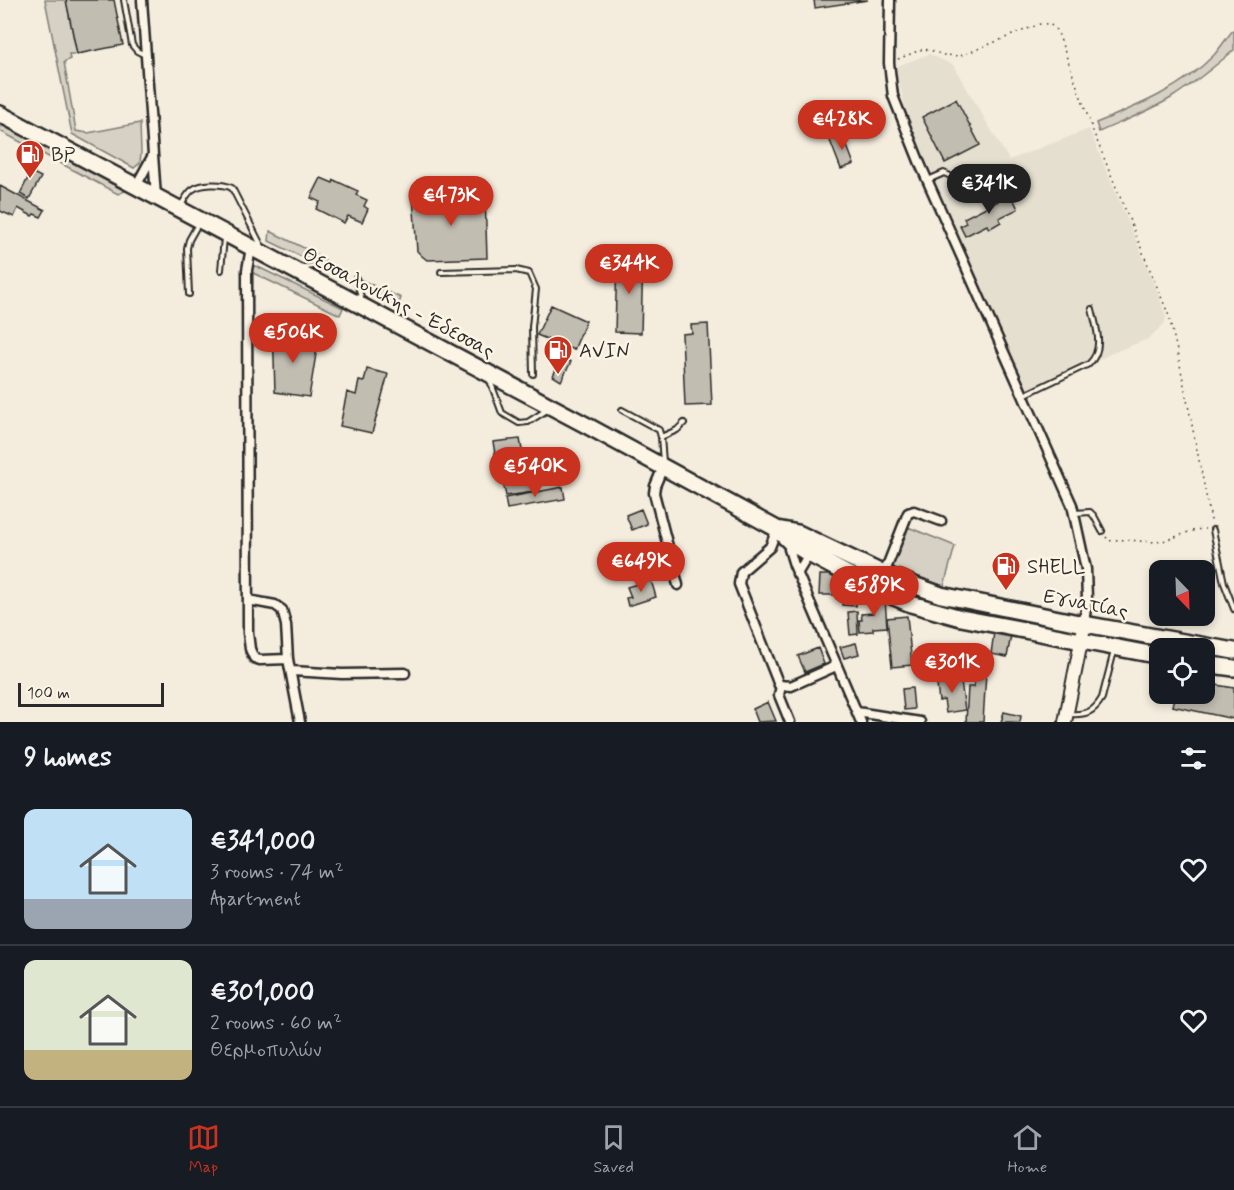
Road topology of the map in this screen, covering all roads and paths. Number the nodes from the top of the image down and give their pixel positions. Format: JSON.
{"nodes":[{"id":1,"x":124,"y":0,"type":"edge"},
{"id":2,"x":142,"y":0,"type":"edge"},
{"id":3,"x":890,"y":0,"type":"edge"},
{"id":4,"x":146,"y":55,"type":"junction"},
{"id":5,"x":889,"y":63,"type":"junction"},
{"id":6,"x":0,"y":114,"type":"edge"},
{"id":7,"x":152,"y":156,"type":"junction"},
{"id":8,"x":927,"y":180,"type":"junction"},
{"id":9,"x":136,"y":186,"type":"junction"},
{"id":10,"x":988,"y":194,"type":"dead end"},
{"id":11,"x":156,"y":197,"type":"junction"},
{"id":12,"x":179,"y":210,"type":"junction"},
{"id":13,"x":200,"y":221,"type":"junction"},
{"id":14,"x":225,"y":234,"type":"junction"},
{"id":15,"x":258,"y":251,"type":"junction"},
{"id":16,"x":324,"y":264,"type":"dead end"},
{"id":17,"x":291,"y":268,"type":"junction"},
{"id":18,"x":221,"y":270,"type":"dead end"},
{"id":19,"x":441,"y":272,"type":"dead end"},
{"id":20,"x":356,"y":278,"type":"dead end"},
{"id":21,"x":189,"y":294,"type":"dead end"},
{"id":22,"x":365,"y":308,"type":"junction"},
{"id":23,"x":1092,"y":309,"type":"dead end"},
{"id":24,"x":265,"y":320,"type":"dead end"},
{"id":25,"x":248,"y":338,"type":"junction"},
{"id":26,"x":488,"y":374,"type":"junction"},
{"id":27,"x":533,"y":374,"type":"dead end"},
{"id":28,"x":1023,"y":396,"type":"junction"},
{"id":29,"x":552,"y":408,"type":"junction"},
{"id":30,"x":622,"y":410,"type":"dead end"},
{"id":31,"x":684,"y":423,"type":"dead end"},
{"id":32,"x":661,"y":437,"type":"junction"},
{"id":33,"x":663,"y":467,"type":"junction"},
{"id":34,"x":1074,"y":514,"type":"junction"},
{"id":35,"x":941,"y":521,"type":"dead end"},
{"id":36,"x":777,"y":529,"type":"junction"},
{"id":37,"x":1213,"y":530,"type":"junction"},
{"id":38,"x":1102,"y":531,"type":"dead end"},
{"id":39,"x":1109,"y":541,"type":"dead end"},
{"id":40,"x":790,"y":542,"type":"junction"},
{"id":41,"x":809,"y":554,"type":"junction"},
{"id":42,"x":797,"y":574,"type":"junction"},
{"id":43,"x":884,"y":574,"type":"junction"},
{"id":44,"x":678,"y":585,"type":"dead end"},
{"id":45,"x":248,"y":600,"type":"junction"},
{"id":46,"x":1234,"y":609,"type":"edge"},
{"id":47,"x":1084,"y":624,"type":"junction"},
{"id":48,"x":1081,"y":642,"type":"junction"},
{"id":49,"x":1115,"y":648,"type":"junction"},
{"id":50,"x":1234,"y":651,"type":"edge"},
{"id":51,"x":1149,"y":654,"type":"edge"},
{"id":52,"x":288,"y":659,"type":"junction"},
{"id":53,"x":1215,"y":665,"type":"edge"},
{"id":54,"x":836,"y":666,"type":"junction"},
{"id":55,"x":1234,"y":668,"type":"edge"},
{"id":56,"x":292,"y":670,"type":"junction"},
{"id":57,"x":405,"y":674,"type":"dead end"},
{"id":58,"x":781,"y":686,"type":"junction"},
{"id":59,"x":857,"y":712,"type":"junction"},
{"id":60,"x":1066,"y":718,"type":"edge"},
{"id":61,"x":300,"y":722,"type":"edge"},
{"id":62,"x":790,"y":722,"type":"edge"},
{"id":63,"x":861,"y":722,"type":"edge"},
{"id":64,"x":920,"y":722,"type":"edge"}],
"edges":[{"from":1,"to":4,"type":"lane"},
{"from":2,"to":4,"type":"street"},
{"from":3,"to":5,"type":"street"},
{"from":4,"to":7,"type":"street"},
{"from":5,"to":8,"type":"street"},
{"from":5,"to":37,"type":"path"},
{"from":6,"to":9,"type":"highway","name":"Θεσσαλονίκης - Έδεσσας"},
{"from":7,"to":9,"type":"street"},
{"from":7,"to":11,"type":"street"},
{"from":8,"to":10,"type":"lane"},
{"from":8,"to":28,"type":"street"},
{"from":9,"to":11,"type":"highway","name":"Θεσσαλονίκης - Έδεσσας"},
{"from":11,"to":12,"type":"highway","name":"Θεσσαλονίκης - Έδεσσας"},
{"from":12,"to":13,"type":"highway","name":"Θεσσαλονίκης - Έδεσσας"},
{"from":12,"to":15,"type":"lane"},
{"from":13,"to":14,"type":"highway","name":"Θεσσαλονίκης - Έδεσσας"},
{"from":13,"to":21,"type":"lane"},
{"from":14,"to":15,"type":"highway","name":"Θεσσαλονίκης - Έδεσσας"},
{"from":14,"to":18,"type":"lane"},
{"from":15,"to":17,"type":"highway","name":"Θεσσαλονίκης - Έδεσσας"},
{"from":15,"to":25,"type":"street"},
{"from":16,"to":17,"type":"lane"},
{"from":17,"to":22,"type":"highway","name":"Θεσσαλονίκης - Έδεσσας"},
{"from":19,"to":27,"type":"lane"},
{"from":20,"to":22,"type":"lane"},
{"from":22,"to":26,"type":"highway","name":"Θεσσαλονίκης - Έδεσσας"},
{"from":23,"to":28,"type":"lane"},
{"from":24,"to":25,"type":"lane"},
{"from":25,"to":45,"type":"street"},
{"from":26,"to":29,"type":"highway","name":"Θεσσαλονίκης - Έδεσσας"},
{"from":26,"to":29,"type":"lane"},
{"from":28,"to":34,"type":"street"},
{"from":29,"to":33,"type":"highway","name":"Θεσσαλονίκης - Έδεσσας"},
{"from":30,"to":32,"type":"lane"},
{"from":31,"to":32,"type":"lane"},
{"from":32,"to":33,"type":"lane"},
{"from":33,"to":36,"type":"highway","name":"Θεσσαλονίκης - Έδεσσας"},
{"from":33,"to":44,"type":"street"},
{"from":34,"to":38,"type":"lane"},
{"from":34,"to":47,"type":"street"},
{"from":35,"to":43,"type":"street"},
{"from":36,"to":40,"type":"highway","name":"Εγνατίας"},
{"from":36,"to":43,"type":"highway","name":"Εγνατίας"},
{"from":36,"to":58,"type":"street"},
{"from":37,"to":39,"type":"path"},
{"from":37,"to":46,"type":"lane"},
{"from":40,"to":41,"type":"highway","name":"Εγνατίας"},
{"from":40,"to":42,"type":"street"},
{"from":41,"to":42,"type":"street"},
{"from":41,"to":48,"type":"highway","name":"Εγνατίας"},
{"from":42,"to":54,"type":"street"},
{"from":43,"to":47,"type":"highway","name":"Εγνατίας"},
{"from":45,"to":52,"type":"street"},
{"from":45,"to":52,"type":"street"},
{"from":47,"to":48,"type":"main road"},
{"from":47,"to":50,"type":"highway","name":"Εγνατίας"},
{"from":48,"to":49,"type":"highway","name":"Εγνατίας"},
{"from":48,"to":60,"type":"main road"},
{"from":49,"to":51,"type":"highway","name":"Εγνατίας"},
{"from":49,"to":60,"type":"lane"},
{"from":52,"to":56,"type":"street"},
{"from":53,"to":55,"type":"highway"},
{"from":54,"to":58,"type":"street"},
{"from":54,"to":59,"type":"street"},
{"from":56,"to":57,"type":"street"},
{"from":56,"to":61,"type":"street"},
{"from":58,"to":62,"type":"street"},
{"from":59,"to":63,"type":"street"},
{"from":59,"to":64,"type":"street"}]}
